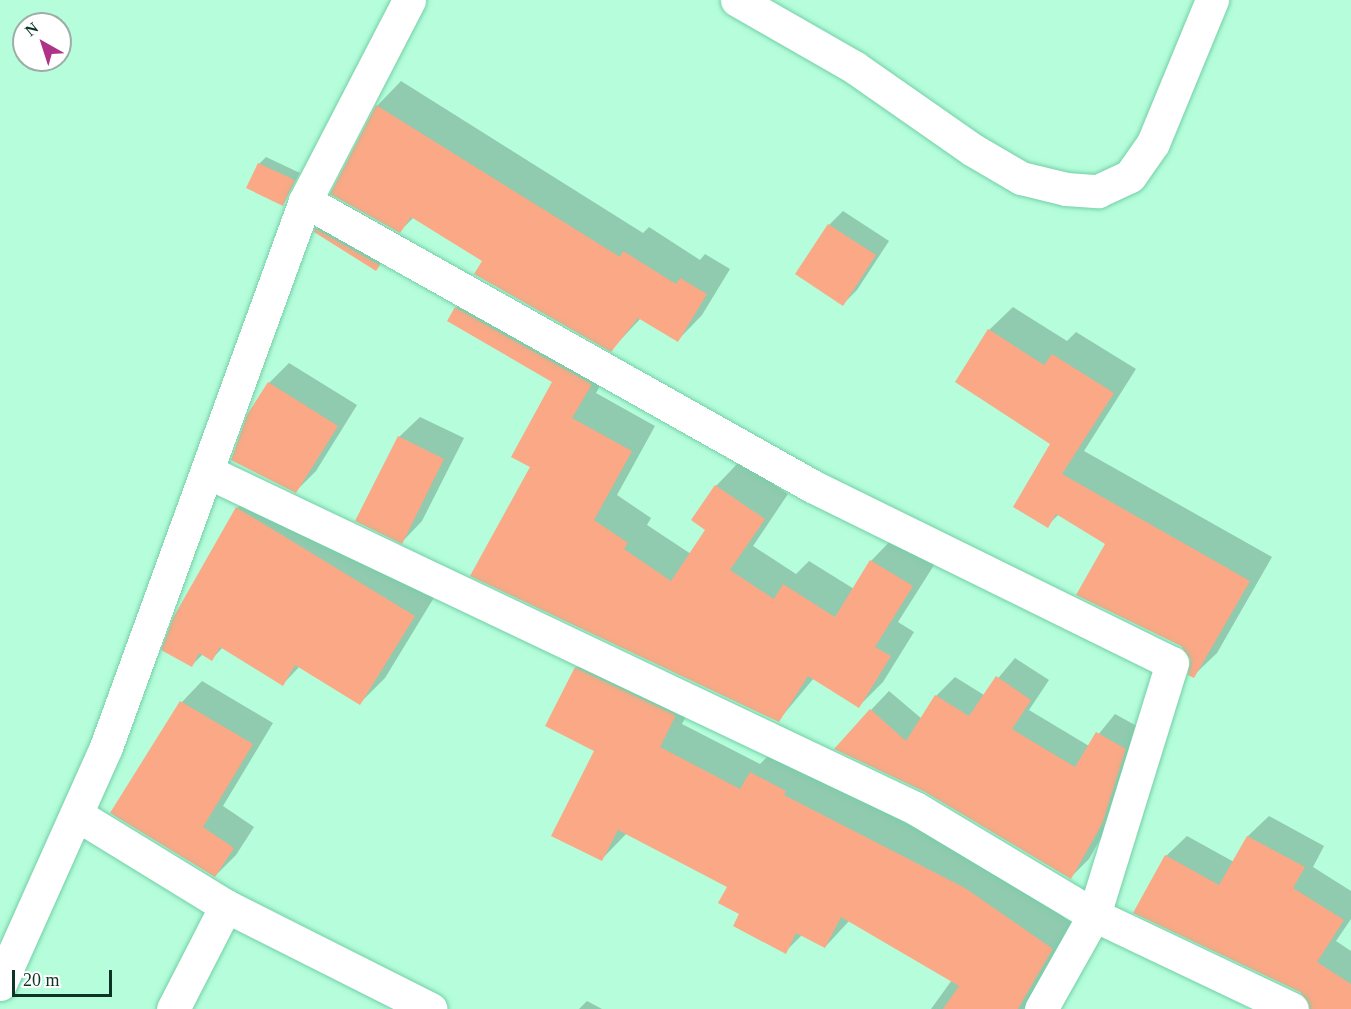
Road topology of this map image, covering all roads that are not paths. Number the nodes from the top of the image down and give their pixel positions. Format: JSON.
{"nodes":[{"id":1,"x":410,"y":0,"type":"edge"},
{"id":2,"x":737,"y":0,"type":"edge"},
{"id":3,"x":1212,"y":0,"type":"edge"},
{"id":4,"x":305,"y":201,"type":"junction"},
{"id":5,"x":208,"y":472,"type":"junction"},
{"id":6,"x":79,"y":816,"type":"junction"},
{"id":7,"x":226,"y":906,"type":"junction"},
{"id":8,"x":1094,"y":915,"type":"junction"},
{"id":9,"x":0,"y":984,"type":"edge"},
{"id":10,"x":173,"y":1009,"type":"edge"},
{"id":11,"x":431,"y":1009,"type":"edge"},
{"id":12,"x":1041,"y":1009,"type":"edge"},
{"id":13,"x":1292,"y":1009,"type":"edge"}],
"edges":[{"from":1,"to":4,"type":"street"},
{"from":2,"to":3,"type":"street"},
{"from":4,"to":5,"type":"street"},
{"from":4,"to":8,"type":"street"},
{"from":5,"to":6,"type":"street"},
{"from":5,"to":8,"type":"street"},
{"from":6,"to":7,"type":"street"},
{"from":6,"to":9,"type":"street"},
{"from":7,"to":10,"type":"street"},
{"from":7,"to":11,"type":"street"},
{"from":8,"to":12,"type":"street"},
{"from":8,"to":13,"type":"street"}]}
